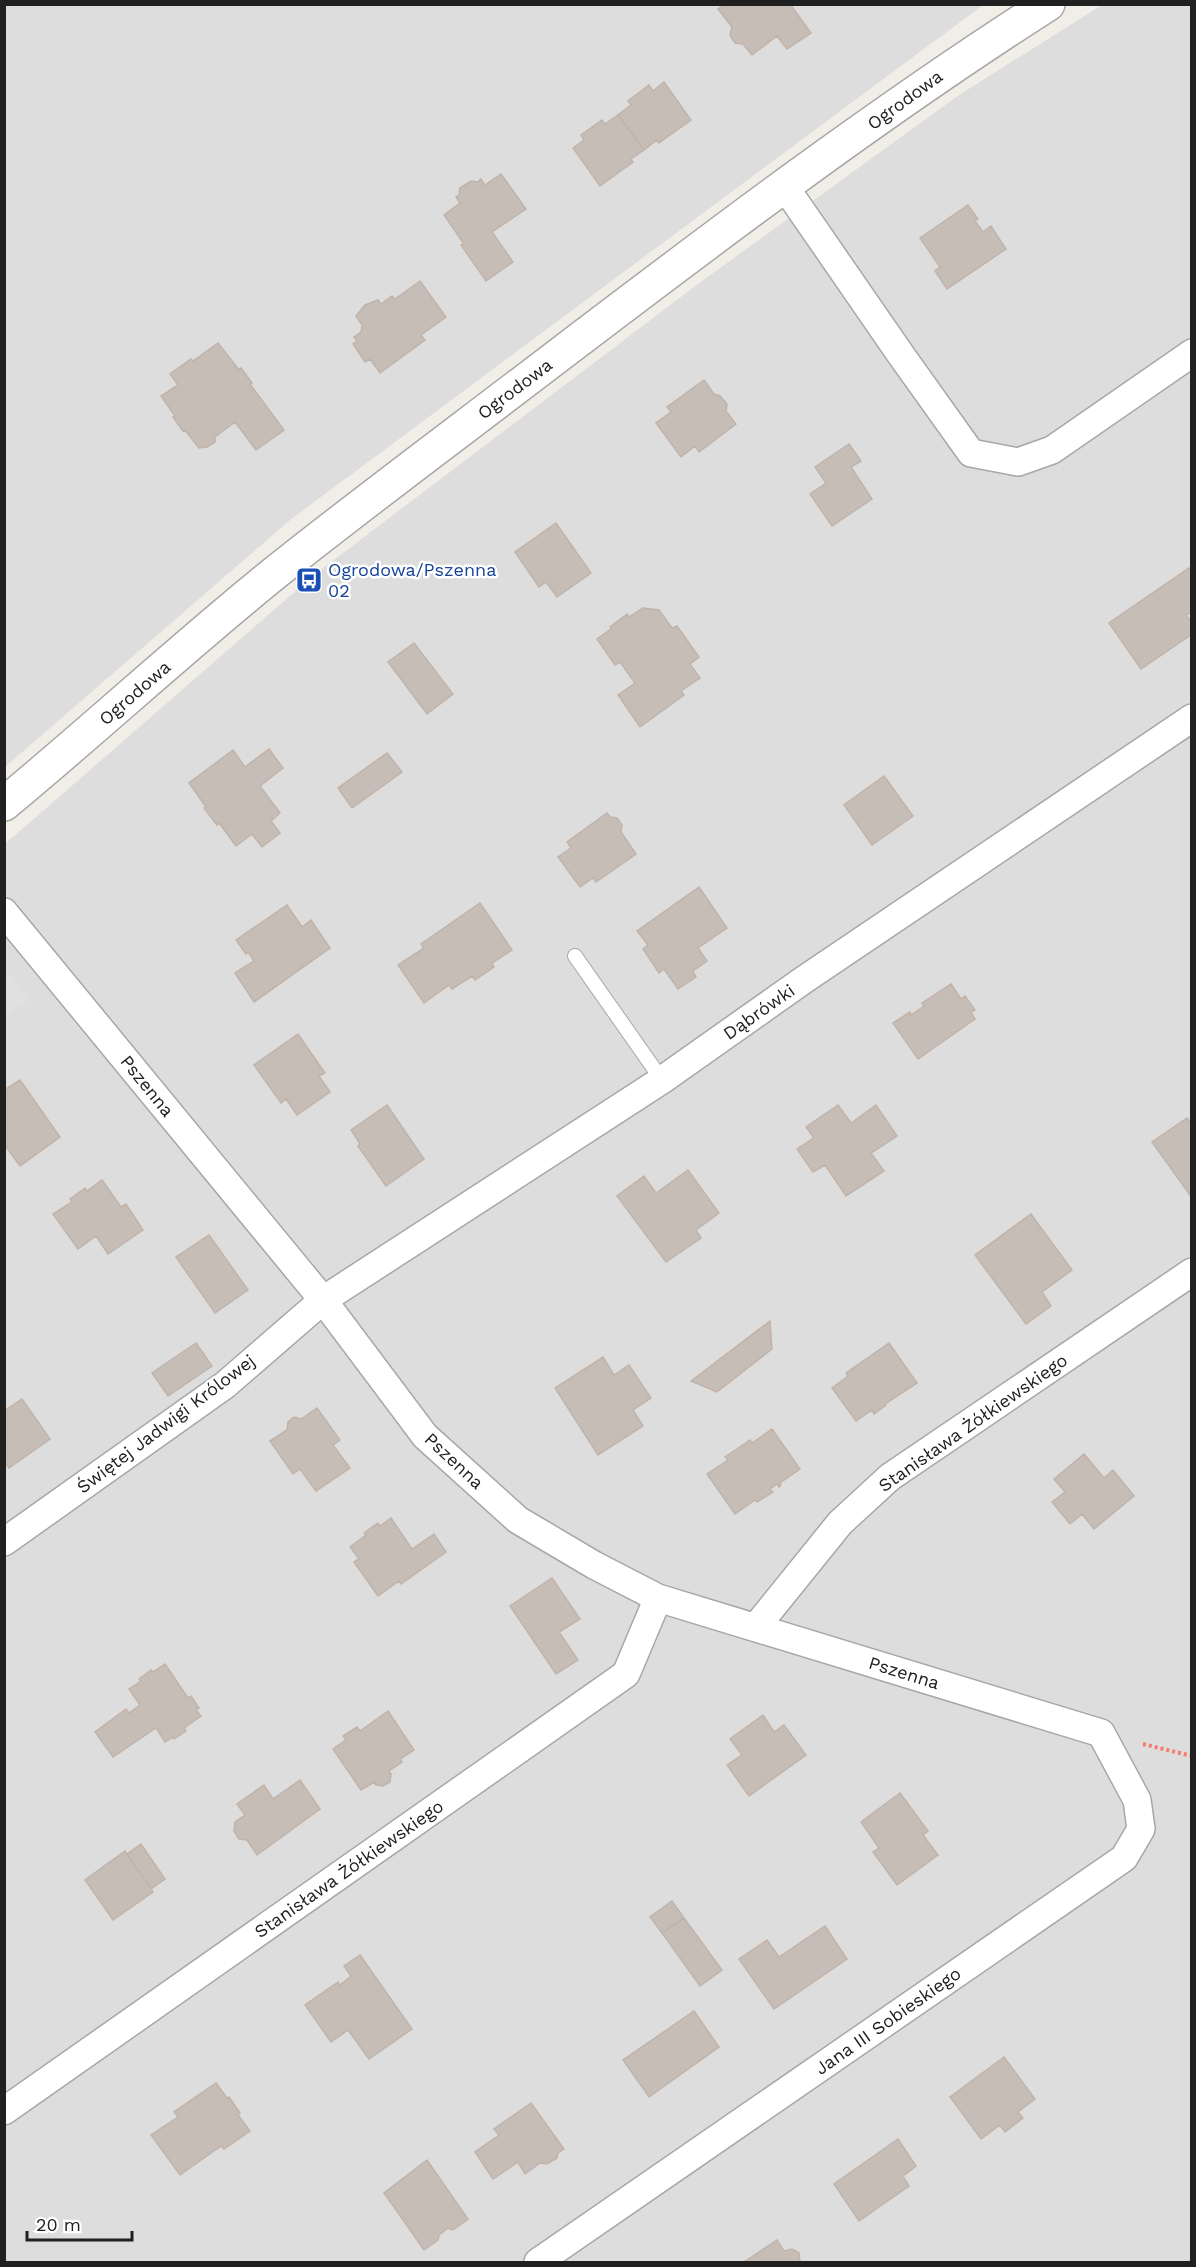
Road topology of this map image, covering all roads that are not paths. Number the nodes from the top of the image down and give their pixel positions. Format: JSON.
{"nodes":[{"id":1,"x":1048,"y":4,"type":"edge"},
{"id":2,"x":785,"y":187,"type":"junction"},
{"id":3,"x":1191,"y":352,"type":"edge"},
{"id":4,"x":1191,"y":718,"type":"edge"},
{"id":5,"x":4,"y":804,"type":"edge"},
{"id":6,"x":4,"y":912,"type":"edge"},
{"id":7,"x":575,"y":956,"type":"dead end"},
{"id":8,"x":662,"y":1080,"type":"junction"},
{"id":9,"x":1191,"y":1272,"type":"edge"},
{"id":10,"x":322,"y":1300,"type":"junction"},
{"id":11,"x":4,"y":1542,"type":"edge"},
{"id":12,"x":658,"y":1598,"type":"junction"},
{"id":13,"x":756,"y":1627,"type":"junction"},
{"id":14,"x":1101,"y":1733,"type":"joint"},
{"id":15,"x":4,"y":2112,"type":"edge"},
{"id":16,"x":538,"y":2262,"type":"edge"}],
"edges":[{"from":1,"to":2,"type":"street","name":"Ogrodowa"},
{"from":2,"to":3,"type":"street"},
{"from":2,"to":5,"type":"street","name":"Ogrodowa"},
{"from":4,"to":8,"type":"street","name":"Dąbrówki"},
{"from":6,"to":10,"type":"street","name":"Pszenna"},
{"from":7,"to":8,"type":"lane"},
{"from":8,"to":10,"type":"street","name":"Dąbrówki"},
{"from":9,"to":13,"type":"street","name":"Stanisława Żółkiewskiego"},
{"from":10,"to":11,"type":"street","name":"Świętej Jadwigi Królowej"},
{"from":10,"to":12,"type":"street","name":"Pszenna"},
{"from":12,"to":13,"type":"street","name":"Pszenna"},
{"from":12,"to":15,"type":"street","name":"Stanisława Żółkiewskiego"},
{"from":13,"to":14,"type":"street","name":"Pszenna"},
{"from":14,"to":16,"type":"street","name":"Jana III Sobieskiego"}]}
